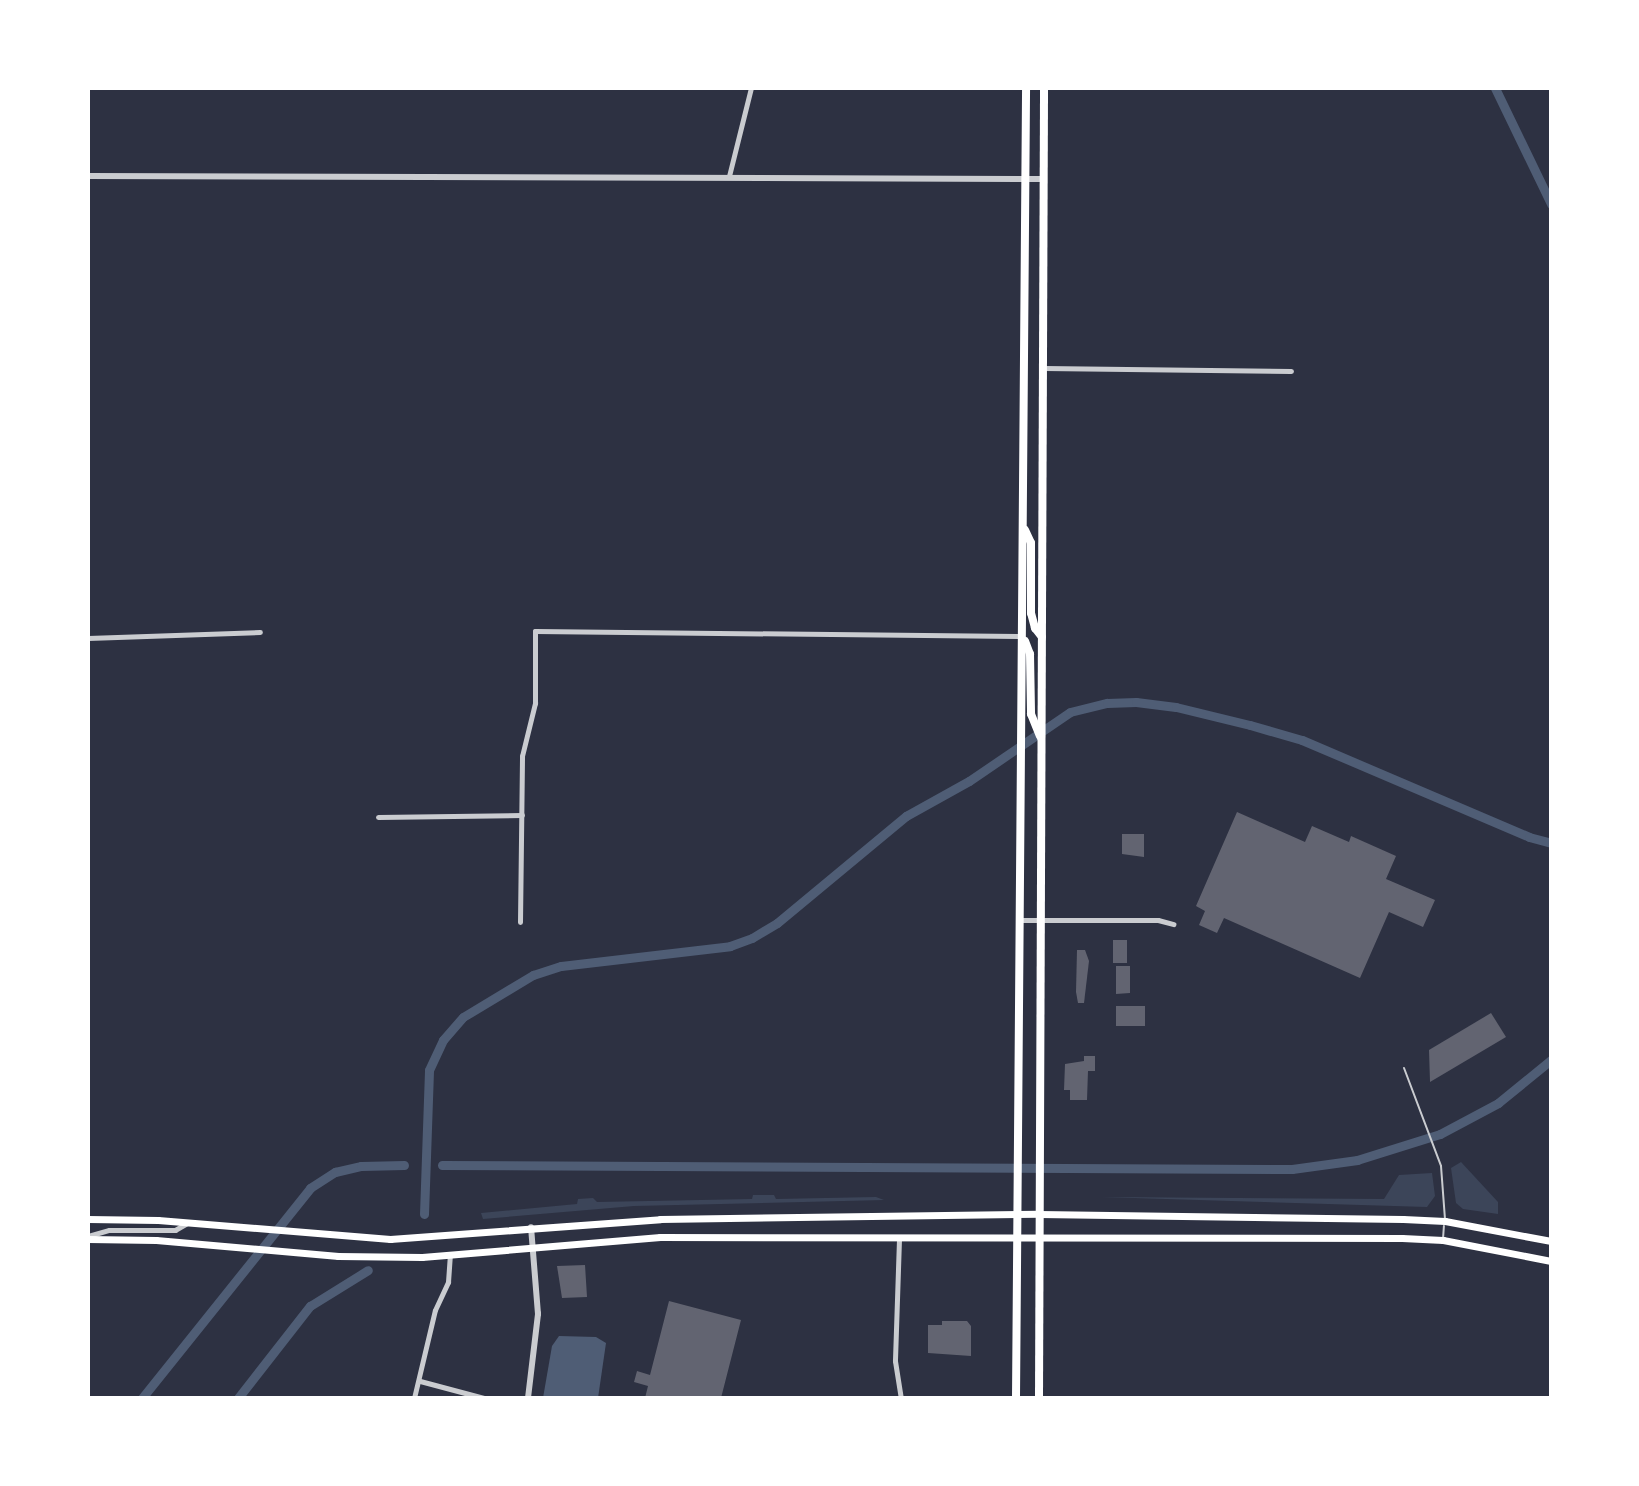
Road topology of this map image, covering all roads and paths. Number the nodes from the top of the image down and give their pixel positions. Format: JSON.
{"nodes":[{"id":1,"x":751,"y":88,"type":"edge"},
{"id":2,"x":1026,"y":88,"type":"edge"},
{"id":3,"x":1044,"y":88,"type":"edge"},
{"id":4,"x":88,"y":176,"type":"edge"},
{"id":5,"x":729,"y":176,"type":"junction"},
{"id":6,"x":1026,"y":179,"type":"junction"},
{"id":7,"x":1044,"y":179,"type":"junction"},
{"id":8,"x":1043,"y":368,"type":"junction"},
{"id":9,"x":1291,"y":371,"type":"dead end"},
{"id":10,"x":1023,"y":525,"type":"junction"},
{"id":11,"x":260,"y":632,"type":"dead end"},
{"id":12,"x":1023,"y":636,"type":"junction"},
{"id":13,"x":1042,"y":637,"type":"junction"},
{"id":14,"x":88,"y":638,"type":"edge"},
{"id":15,"x":1027,"y":715,"type":"junction"},
{"id":16,"x":1042,"y":742,"type":"junction"},
{"id":17,"x":522,"y":815,"type":"junction"},
{"id":18,"x":378,"y":817,"type":"dead end"},
{"id":19,"x":1021,"y":920,"type":"junction"},
{"id":20,"x":1042,"y":920,"type":"junction"},
{"id":21,"x":520,"y":922,"type":"dead end"},
{"id":22,"x":1173,"y":924,"type":"dead end"},
{"id":23,"x":1404,"y":1068,"type":"dead end"},
{"id":24,"x":1039,"y":1214,"type":"junction"},
{"id":25,"x":1018,"y":1215,"type":"junction"},
{"id":26,"x":88,"y":1219,"type":"edge"},
{"id":27,"x":1445,"y":1221,"type":"junction"},
{"id":28,"x":187,"y":1223,"type":"junction"},
{"id":29,"x":531,"y":1227,"type":"junction"},
{"id":30,"x":88,"y":1238,"type":"edge"},
{"id":31,"x":1017,"y":1238,"type":"junction"},
{"id":32,"x":1040,"y":1238,"type":"junction"},
{"id":33,"x":899,"y":1239,"type":"junction"},
{"id":34,"x":1443,"y":1240,"type":"junction"},
{"id":35,"x":1551,"y":1241,"type":"edge"},
{"id":36,"x":533,"y":1247,"type":"junction"},
{"id":37,"x":450,"y":1254,"type":"junction"},
{"id":38,"x":1551,"y":1261,"type":"edge"},
{"id":39,"x":420,"y":1381,"type":"junction"},
{"id":40,"x":414,"y":1398,"type":"edge"},
{"id":41,"x":484,"y":1398,"type":"edge"},
{"id":42,"x":528,"y":1398,"type":"edge"},
{"id":43,"x":901,"y":1398,"type":"edge"},
{"id":44,"x":1016,"y":1398,"type":"edge"},
{"id":45,"x":1039,"y":1398,"type":"edge"}],
"edges":[{"from":1,"to":5,"type":"street"},
{"from":2,"to":6,"type":"main road"},
{"from":3,"to":7,"type":"main road"},
{"from":4,"to":5,"type":"street"},
{"from":5,"to":6,"type":"street"},
{"from":6,"to":7,"type":"street"},
{"from":6,"to":10,"type":"main road"},
{"from":7,"to":8,"type":"main road"},
{"from":8,"to":9,"type":"street"},
{"from":8,"to":13,"type":"main road"},
{"from":10,"to":12,"type":"main road"},
{"from":10,"to":13,"type":"main road"},
{"from":11,"to":14,"type":"street"},
{"from":12,"to":15,"type":"main road"},
{"from":12,"to":17,"type":"street"},
{"from":13,"to":16,"type":"main road"},
{"from":15,"to":16,"type":"main road"},
{"from":15,"to":19,"type":"main road"},
{"from":16,"to":20,"type":"main road"},
{"from":17,"to":18,"type":"street"},
{"from":17,"to":21,"type":"street"},
{"from":19,"to":20,"type":"street"},
{"from":19,"to":25,"type":"main road"},
{"from":20,"to":22,"type":"street"},
{"from":20,"to":24,"type":"main road"},
{"from":23,"to":27,"type":"lane"},
{"from":24,"to":25,"type":"main road"},
{"from":24,"to":27,"type":"main road"},
{"from":24,"to":32,"type":"main road"},
{"from":25,"to":29,"type":"main road"},
{"from":25,"to":31,"type":"main road"},
{"from":26,"to":28,"type":"main road"},
{"from":27,"to":34,"type":"lane"},
{"from":27,"to":35,"type":"main road"},
{"from":28,"to":29,"type":"main road"},
{"from":28,"to":30,"type":"street"},
{"from":29,"to":36,"type":"street"},
{"from":30,"to":37,"type":"main road"},
{"from":31,"to":32,"type":"main road"},
{"from":31,"to":33,"type":"main road"},
{"from":31,"to":44,"type":"main road"},
{"from":32,"to":34,"type":"main road"},
{"from":32,"to":45,"type":"main road"},
{"from":33,"to":36,"type":"main road"},
{"from":33,"to":43,"type":"street"},
{"from":34,"to":38,"type":"main road"},
{"from":36,"to":37,"type":"main road"},
{"from":36,"to":42,"type":"street"},
{"from":37,"to":39,"type":"street"},
{"from":39,"to":40,"type":"street"},
{"from":39,"to":41,"type":"street"}]}
